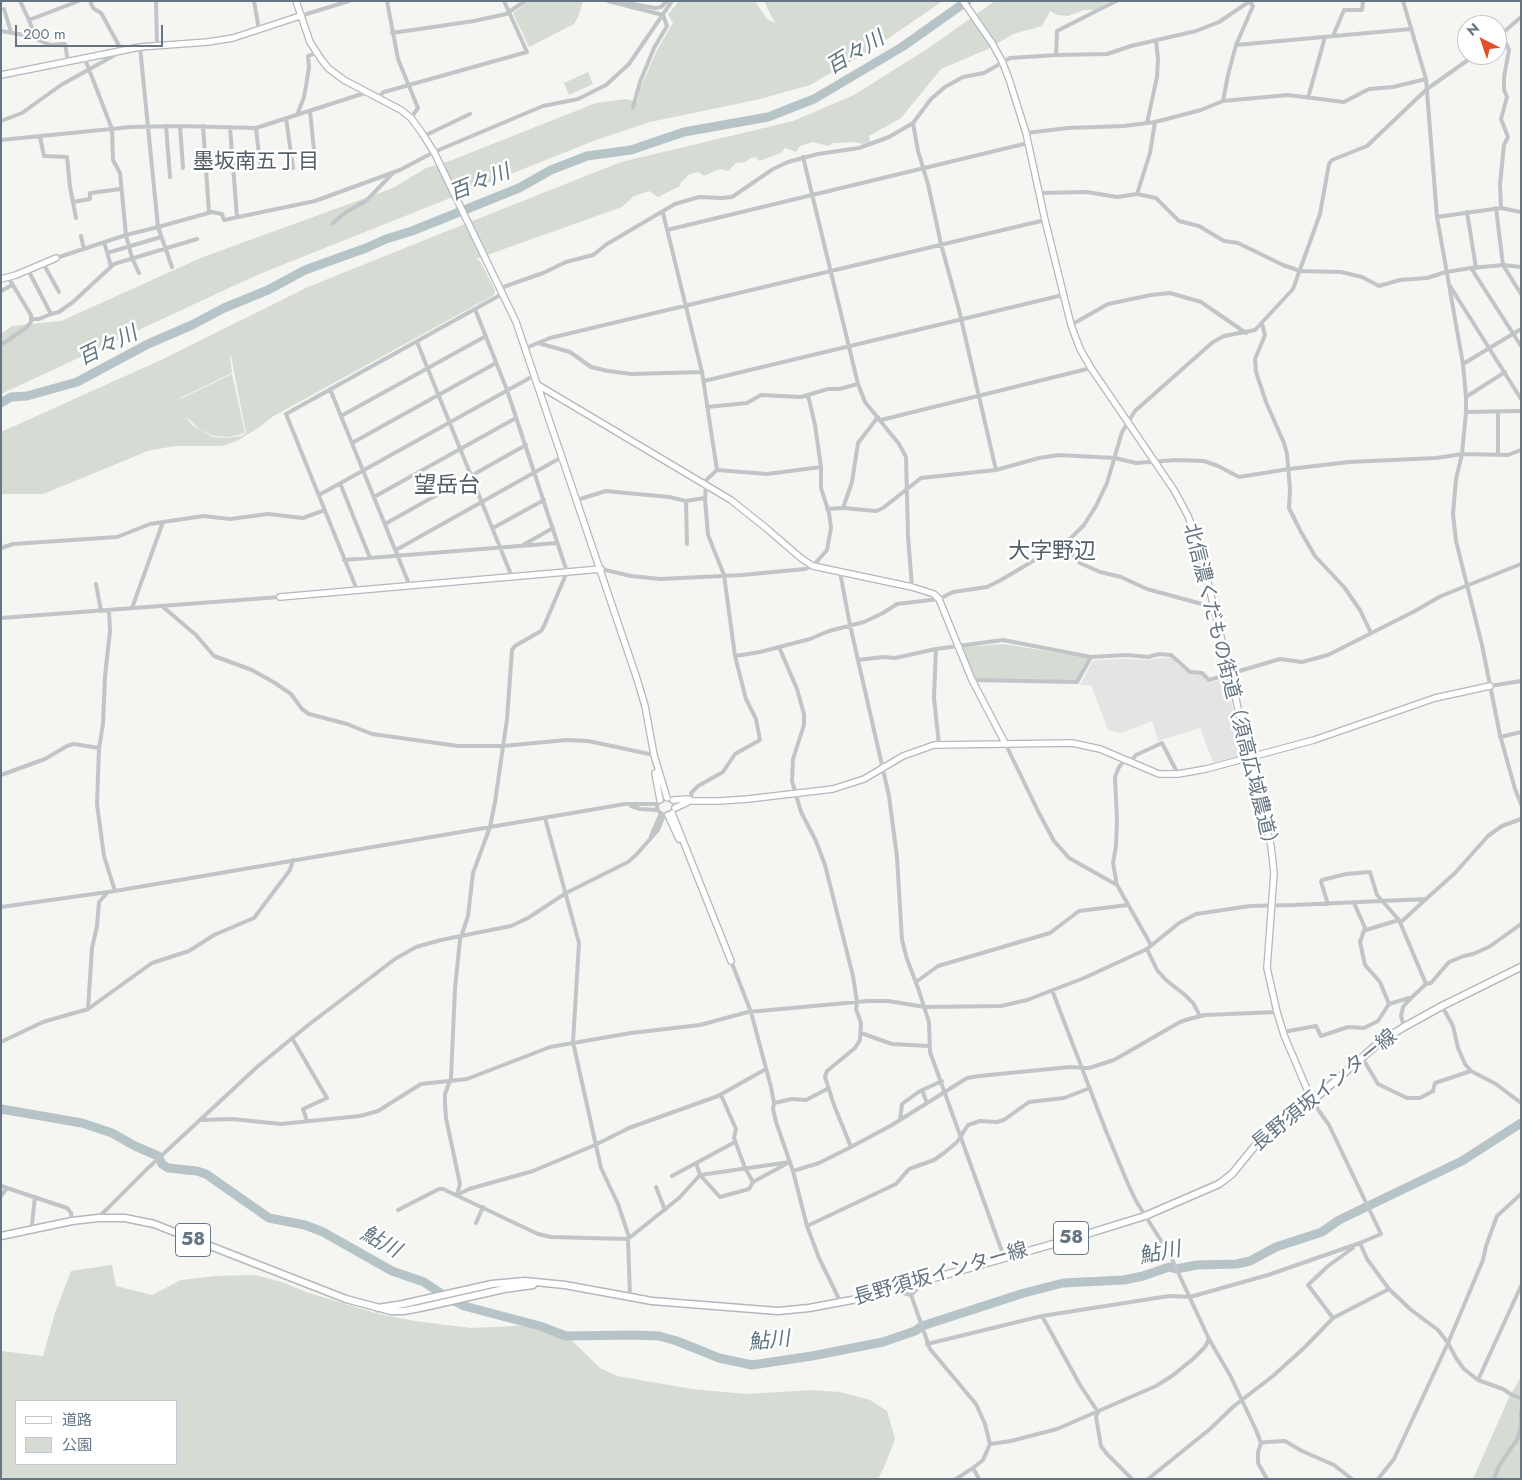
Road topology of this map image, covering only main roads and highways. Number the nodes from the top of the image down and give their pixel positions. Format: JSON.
{"nodes":[{"id":1,"x":1521,"y":967,"type":"edge"},
{"id":2,"x":1,"y":1236,"type":"edge"},
{"id":3,"x":549,"y":1283,"type":"junction"},
{"id":4,"x":378,"y":1308,"type":"junction"}],
"edges":[{"from":1,"to":3,"type":"main road","name":"長野須坂インター線","number":"58"},
{"from":2,"to":4,"type":"main road","name":"長野須坂インター線","number":"58"},
{"from":3,"to":4,"type":"main road","name":"長野須坂インター線","number":"58"},
{"from":3,"to":4,"type":"main road","name":"長野須坂インター線","number":"58"}]}
